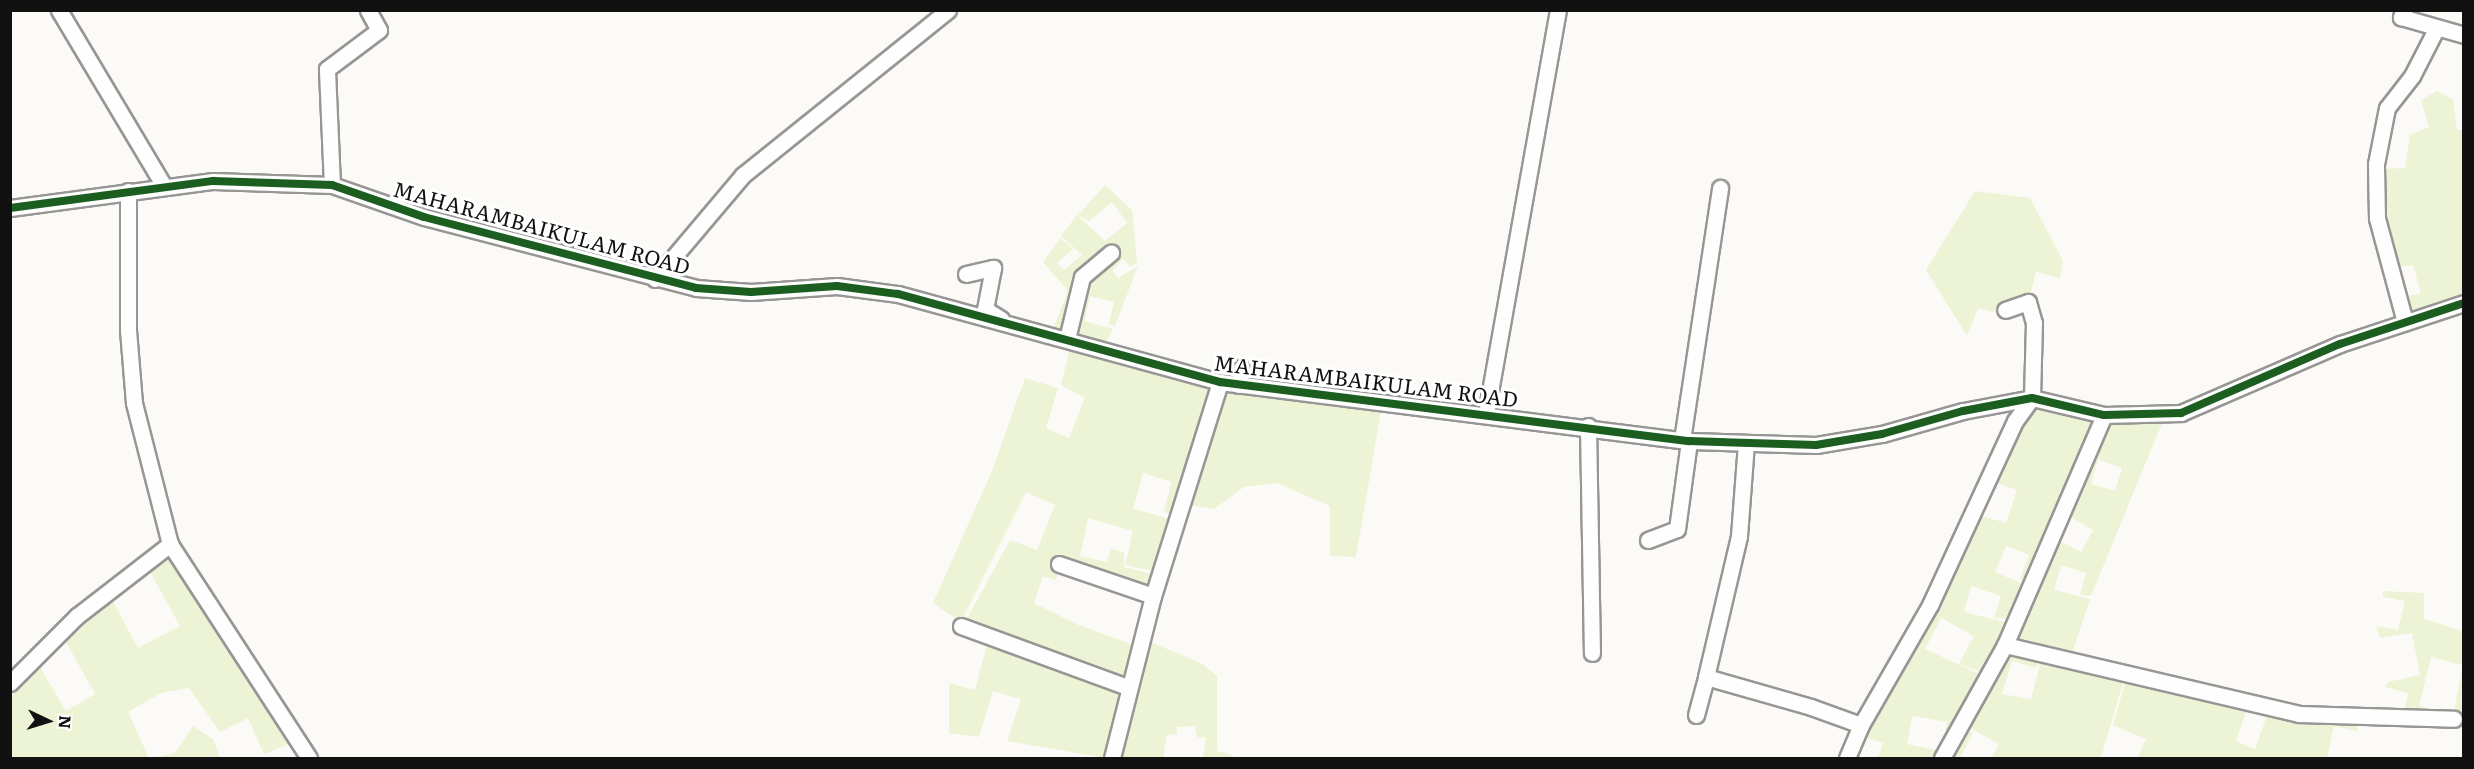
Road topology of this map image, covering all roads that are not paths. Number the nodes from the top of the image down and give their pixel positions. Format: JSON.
{"nodes":[{"id":1,"x":59,"y":10,"type":"edge"},
{"id":2,"x":368,"y":10,"type":"edge"},
{"id":3,"x":948,"y":10,"type":"edge"},
{"id":4,"x":1558,"y":10,"type":"edge"},
{"id":5,"x":2404,"y":10,"type":"edge"},
{"id":6,"x":2436,"y":29,"type":"junction"},
{"id":7,"x":2463,"y":35,"type":"edge"},
{"id":8,"x":332,"y":185,"type":"junction"},
{"id":9,"x":164,"y":186,"type":"junction"},
{"id":10,"x":1720,"y":188,"type":"dead end"},
{"id":11,"x":129,"y":190,"type":"junction"},
{"id":12,"x":10,"y":208,"type":"edge"},
{"id":13,"x":1111,"y":253,"type":"dead end"},
{"id":14,"x":966,"y":274,"type":"dead end"},
{"id":15,"x":655,"y":279,"type":"junction"},
{"id":16,"x":2463,"y":303,"type":"edge"},
{"id":17,"x":2005,"y":310,"type":"dead end"},
{"id":18,"x":2405,"y":322,"type":"junction"},
{"id":19,"x":1005,"y":323,"type":"junction"},
{"id":20,"x":1067,"y":339,"type":"junction"},
{"id":21,"x":1241,"y":368,"type":"dead end"},
{"id":22,"x":1220,"y":382,"type":"junction"},
{"id":23,"x":1239,"y":385,"type":"junction"},
{"id":24,"x":2032,"y":398,"type":"junction"},
{"id":25,"x":1486,"y":414,"type":"junction"},
{"id":26,"x":2104,"y":415,"type":"junction"},
{"id":27,"x":1588,"y":426,"type":"junction"},
{"id":28,"x":1685,"y":441,"type":"junction"},
{"id":29,"x":1746,"y":443,"type":"junction"},
{"id":30,"x":1648,"y":540,"type":"dead end"},
{"id":31,"x":170,"y":544,"type":"junction"},
{"id":32,"x":1059,"y":564,"type":"dead end"},
{"id":33,"x":1153,"y":596,"type":"junction"},
{"id":34,"x":961,"y":626,"type":"dead end"},
{"id":35,"x":2005,"y":645,"type":"junction"},
{"id":36,"x":1592,"y":653,"type":"dead end"},
{"id":37,"x":1706,"y":677,"type":"junction"},
{"id":38,"x":10,"y":683,"type":"edge"},
{"id":39,"x":1128,"y":687,"type":"junction"},
{"id":40,"x":1696,"y":715,"type":"dead end"},
{"id":41,"x":2454,"y":719,"type":"dead end"},
{"id":42,"x":1861,"y":725,"type":"junction"},
{"id":43,"x":309,"y":759,"type":"edge"},
{"id":44,"x":1112,"y":759,"type":"edge"},
{"id":45,"x":1847,"y":759,"type":"edge"},
{"id":46,"x":1942,"y":759,"type":"edge"}],
"edges":[{"from":1,"to":9,"type":"street"},
{"from":2,"to":8,"type":"street"},
{"from":3,"to":15,"type":"street"},
{"from":4,"to":25,"type":"street"},
{"from":5,"to":6,"type":"street"},
{"from":6,"to":7,"type":"street"},
{"from":6,"to":18,"type":"street"},
{"from":8,"to":9,"type":"street","name":"MAHARAMBAIKULAM ROAD"},
{"from":8,"to":15,"type":"street","name":"MAHARAMBAIKULAM ROAD"},
{"from":9,"to":11,"type":"street","name":"MAHARAMBAIKULAM ROAD"},
{"from":10,"to":28,"type":"street"},
{"from":11,"to":12,"type":"street","name":"MAHARAMBAIKULAM ROAD"},
{"from":11,"to":31,"type":"street"},
{"from":13,"to":20,"type":"street"},
{"from":14,"to":19,"type":"street"},
{"from":15,"to":19,"type":"street","name":"MAHARAMBAIKULAM ROAD"},
{"from":16,"to":18,"type":"street","name":"MAHARAMBAIKULAM ROAD"},
{"from":17,"to":24,"type":"street"},
{"from":18,"to":26,"type":"street","name":"MAHARAMBAIKULAM ROAD"},
{"from":19,"to":20,"type":"street","name":"MAHARAMBAIKULAM ROAD"},
{"from":20,"to":22,"type":"street","name":"MAHARAMBAIKULAM ROAD"},
{"from":21,"to":23,"type":"street"},
{"from":22,"to":23,"type":"street","name":"MAHARAMBAIKULAM ROAD"},
{"from":22,"to":33,"type":"street"},
{"from":23,"to":25,"type":"street","name":"MAHARAMBAIKULAM ROAD"},
{"from":24,"to":26,"type":"street","name":"MAHARAMBAIKULAM ROAD"},
{"from":24,"to":29,"type":"street","name":"MAHARAMBAIKULAM ROAD"},
{"from":24,"to":42,"type":"street"},
{"from":25,"to":27,"type":"street","name":"MAHARAMBAIKULAM ROAD"},
{"from":26,"to":35,"type":"street"},
{"from":27,"to":28,"type":"street","name":"MAHARAMBAIKULAM ROAD"},
{"from":27,"to":36,"type":"street"},
{"from":28,"to":29,"type":"street","name":"MAHARAMBAIKULAM ROAD"},
{"from":28,"to":30,"type":"street"},
{"from":29,"to":37,"type":"street"},
{"from":31,"to":38,"type":"street"},
{"from":31,"to":43,"type":"street"},
{"from":32,"to":33,"type":"street"},
{"from":33,"to":39,"type":"street"},
{"from":34,"to":39,"type":"street"},
{"from":35,"to":41,"type":"street"},
{"from":35,"to":46,"type":"street"},
{"from":37,"to":40,"type":"street"},
{"from":37,"to":42,"type":"street"},
{"from":39,"to":44,"type":"street"},
{"from":42,"to":45,"type":"street"}]}
